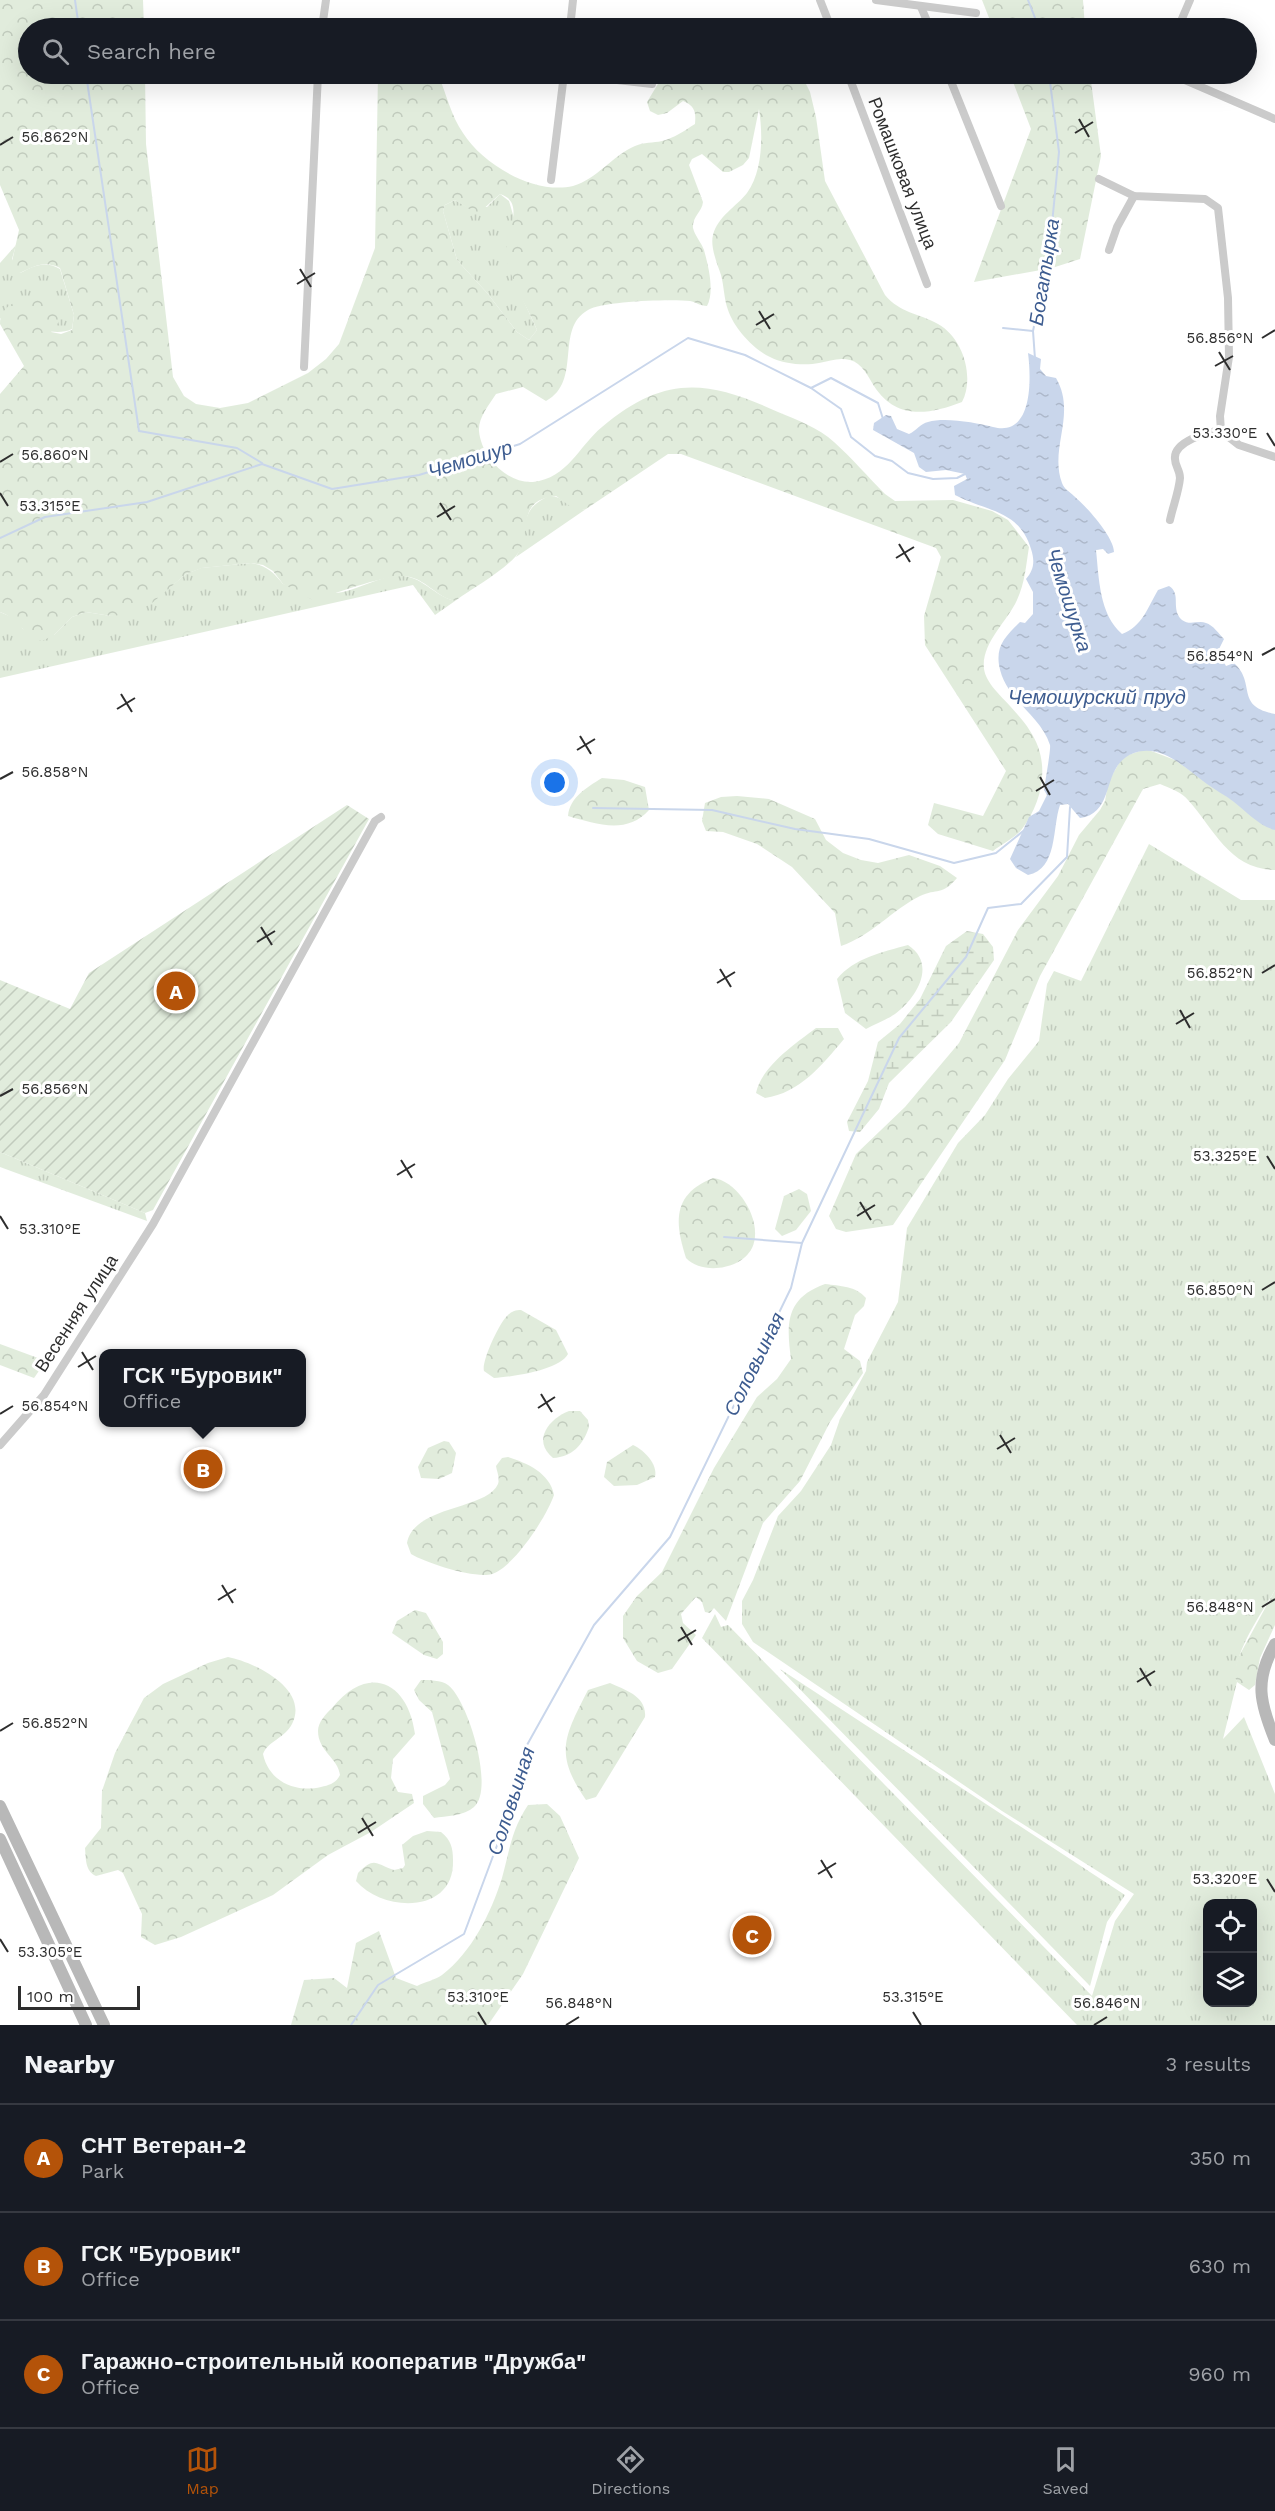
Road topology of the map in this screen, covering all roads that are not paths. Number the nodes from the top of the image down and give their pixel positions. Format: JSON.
{"nodes":[{"id":1,"x":326,"y":0,"type":"edge"},
{"id":2,"x":573,"y":0,"type":"edge"},
{"id":3,"x":820,"y":0,"type":"edge"},
{"id":4,"x":876,"y":0,"type":"edge"},
{"id":5,"x":1190,"y":0,"type":"edge"},
{"id":6,"x":921,"y":6,"type":"junction"},
{"id":7,"x":976,"y":14,"type":"dead end"},
{"id":8,"x":323,"y":18,"type":"edge"},
{"id":9,"x":571,"y":18,"type":"edge"},
{"id":10,"x":827,"y":18,"type":"edge"},
{"id":11,"x":926,"y":18,"type":"edge"},
{"id":12,"x":1182,"y":18,"type":"edge"},
{"id":13,"x":318,"y":84,"type":"edge"},
{"id":14,"x":564,"y":84,"type":"edge"},
{"id":15,"x":852,"y":84,"type":"edge"},
{"id":16,"x":952,"y":84,"type":"edge"},
{"id":17,"x":1195,"y":84,"type":"edge"},
{"id":18,"x":1275,"y":118,"type":"edge"},
{"id":19,"x":1099,"y":179,"type":"dead end"},
{"id":20,"x":551,"y":180,"type":"dead end"},
{"id":21,"x":1134,"y":196,"type":"junction"},
{"id":22,"x":1001,"y":206,"type":"dead end"},
{"id":23,"x":1109,"y":250,"type":"dead end"},
{"id":24,"x":927,"y":284,"type":"dead end"},
{"id":25,"x":304,"y":367,"type":"dead end"},
{"id":26,"x":1221,"y":431,"type":"junction"},
{"id":27,"x":1275,"y":457,"type":"edge"},
{"id":28,"x":1170,"y":520,"type":"dead end"},
{"id":29,"x":381,"y":817,"type":"dead end"},
{"id":30,"x":0,"y":1445,"type":"edge"},
{"id":31,"x":1275,"y":1644,"type":"edge"},
{"id":32,"x":1275,"y":1740,"type":"edge"},
{"id":33,"x":0,"y":1806,"type":"edge"},
{"id":34,"x":0,"y":1839,"type":"edge"},
{"id":35,"x":86,"y":2025,"type":"edge"},
{"id":36,"x":104,"y":2025,"type":"edge"}],
"edges":[{"from":1,"to":8,"type":"street"},
{"from":2,"to":9,"type":"street"},
{"from":3,"to":10,"type":"street"},
{"from":4,"to":6,"type":"street"},
{"from":5,"to":12,"type":"street"},
{"from":6,"to":7,"type":"street"},
{"from":6,"to":11,"type":"street"},
{"from":13,"to":25,"type":"street"},
{"from":14,"to":20,"type":"street"},
{"from":15,"to":24,"type":"street","name":"Ромашковая улица"},
{"from":16,"to":22,"type":"street"},
{"from":17,"to":18,"type":"street"},
{"from":19,"to":21,"type":"street"},
{"from":21,"to":23,"type":"street"},
{"from":21,"to":26,"type":"street"},
{"from":26,"to":27,"type":"street"},
{"from":26,"to":28,"type":"street"},
{"from":29,"to":30,"type":"street","name":"Весенняя улица"},
{"from":31,"to":32,"type":"main road"},
{"from":33,"to":36,"type":"main road"},
{"from":34,"to":35,"type":"main road"}]}
